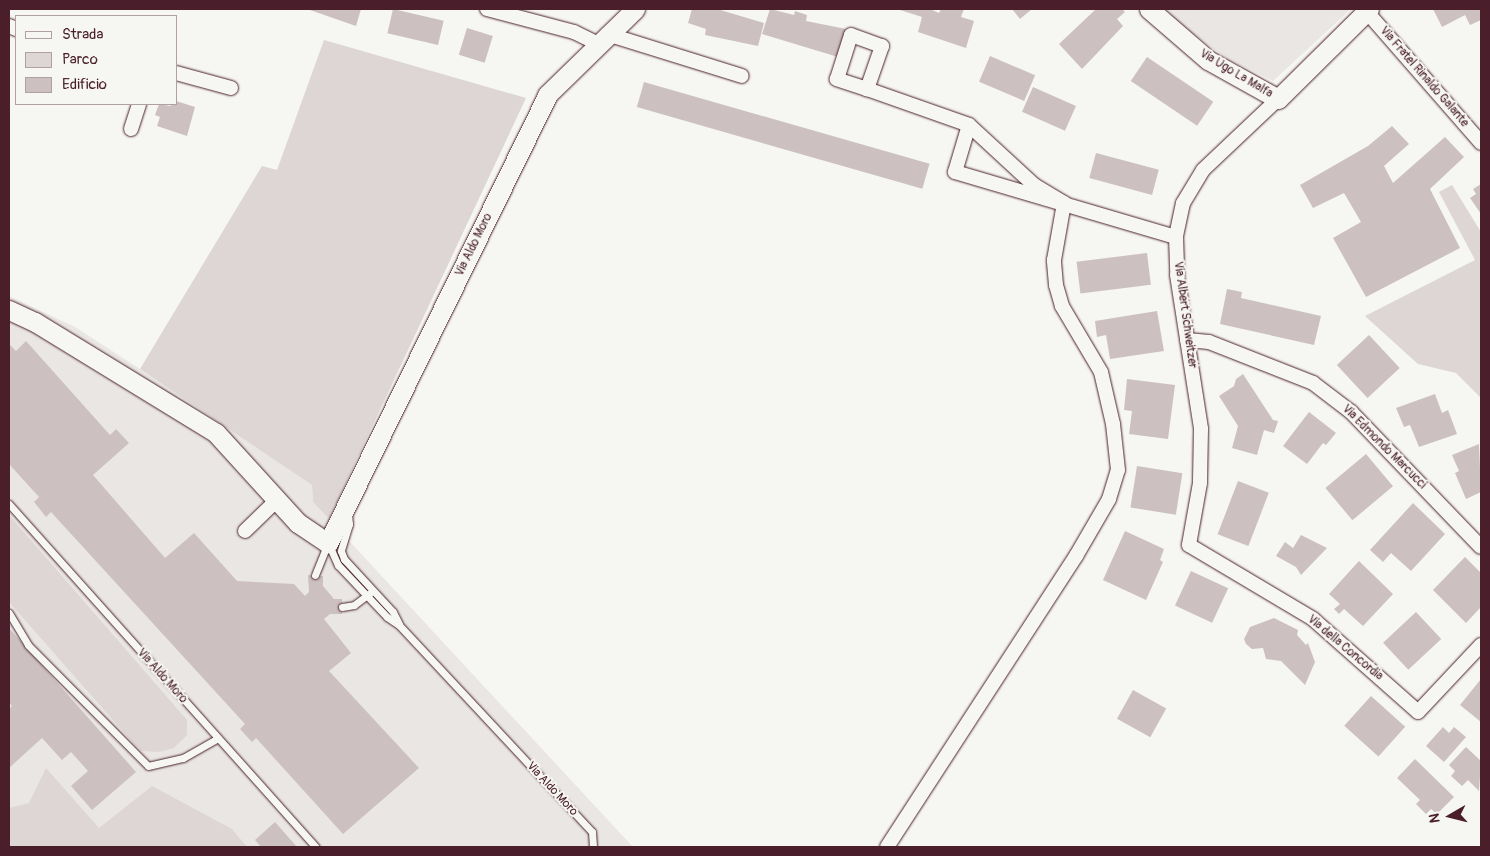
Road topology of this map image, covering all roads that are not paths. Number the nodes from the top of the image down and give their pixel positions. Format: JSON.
{"nodes":[{"id":1,"x":487,"y":9,"type":"edge"},
{"id":2,"x":635,"y":9,"type":"edge"},
{"id":3,"x":1150,"y":9,"type":"edge"},
{"id":4,"x":1367,"y":10,"type":"edge"},
{"id":5,"x":602,"y":39,"type":"junction"},
{"id":6,"x":178,"y":74,"type":"edge"},
{"id":7,"x":742,"y":76,"type":"dead end"},
{"id":8,"x":231,"y":88,"type":"dead end"},
{"id":9,"x":867,"y":89,"type":"dead end"},
{"id":10,"x":1278,"y":99,"type":"junction"},
{"id":11,"x":139,"y":105,"type":"edge"},
{"id":12,"x":969,"y":124,"type":"junction"},
{"id":13,"x":131,"y":129,"type":"dead end"},
{"id":14,"x":1481,"y":144,"type":"edge"},
{"id":15,"x":1064,"y":203,"type":"junction"},
{"id":16,"x":1176,"y":237,"type":"junction"},
{"id":17,"x":9,"y":310,"type":"edge"},
{"id":18,"x":1187,"y":340,"type":"junction"},
{"id":19,"x":278,"y":499,"type":"junction"},
{"id":20,"x":9,"y":504,"type":"edge"},
{"id":21,"x":347,"y":506,"type":"junction"},
{"id":22,"x":245,"y":531,"type":"dead end"},
{"id":23,"x":328,"y":543,"type":"junction"},
{"id":24,"x":1189,"y":545,"type":"joint"},
{"id":25,"x":1481,"y":547,"type":"edge"},
{"id":26,"x":315,"y":575,"type":"dead end"},
{"id":27,"x":373,"y":590,"type":"junction"},
{"id":28,"x":367,"y":597,"type":"junction"},
{"id":29,"x":342,"y":607,"type":"dead end"},
{"id":30,"x":9,"y":613,"type":"edge"},
{"id":31,"x":399,"y":625,"type":"junction"},
{"id":32,"x":1481,"y":645,"type":"edge"},
{"id":33,"x":218,"y":738,"type":"junction"},
{"id":34,"x":316,"y":847,"type":"edge"},
{"id":35,"x":593,"y":847,"type":"edge"},
{"id":36,"x":887,"y":847,"type":"edge"}],
"edges":[{"from":1,"to":5,"type":"street"},
{"from":2,"to":5,"type":"street","name":"Via Aldo Moro"},
{"from":3,"to":10,"type":"street","name":"Via Ugo La Malfa"},
{"from":4,"to":10,"type":"street","name":"Via Albert Schweitzer"},
{"from":4,"to":14,"type":"street","name":"Via Fratel Rinaldo Galante"},
{"from":5,"to":7,"type":"street"},
{"from":5,"to":21,"type":"street","name":"Via Aldo Moro"},
{"from":6,"to":8,"type":"street"},
{"from":9,"to":12,"type":"street"},
{"from":10,"to":16,"type":"street","name":"Via Albert Schweitzer"},
{"from":11,"to":13,"type":"street"},
{"from":12,"to":15,"type":"street"},
{"from":12,"to":15,"type":"street"},
{"from":15,"to":16,"type":"street"},
{"from":15,"to":36,"type":"street"},
{"from":16,"to":18,"type":"street","name":"Via Albert Schweitzer"},
{"from":17,"to":19,"type":"street"},
{"from":18,"to":24,"type":"street","name":"Via Albert Schweitzer"},
{"from":18,"to":25,"type":"street","name":"Via Edmondo Marcucci"},
{"from":19,"to":22,"type":"street"},
{"from":19,"to":23,"type":"street"},
{"from":20,"to":33,"type":"lane","name":"Via Aldo Moro"},
{"from":21,"to":23,"type":"street","name":"Via Aldo Moro"},
{"from":21,"to":27,"type":"lane","name":"Via Aldo Moro"},
{"from":23,"to":26,"type":"lane"},
{"from":23,"to":28,"type":"lane","name":"Via Aldo Moro"},
{"from":24,"to":32,"type":"street","name":"Via della Concordia"},
{"from":27,"to":28,"type":"lane"},
{"from":27,"to":31,"type":"lane","name":"Via Aldo Moro"},
{"from":28,"to":29,"type":"lane"},
{"from":28,"to":31,"type":"lane","name":"Via Aldo Moro"},
{"from":30,"to":33,"type":"lane"},
{"from":31,"to":35,"type":"lane","name":"Via Aldo Moro"},
{"from":33,"to":34,"type":"lane","name":"Via Aldo Moro"}]}
